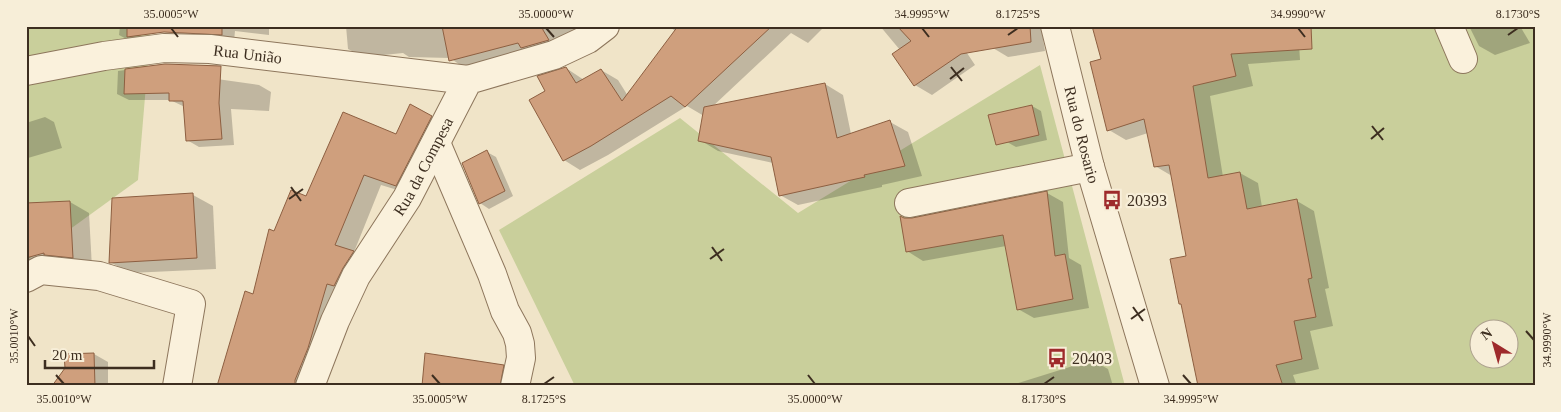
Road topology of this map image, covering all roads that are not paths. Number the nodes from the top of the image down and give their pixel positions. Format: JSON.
{"nodes":[{"id":1,"x":605,"y":26,"type":"edge"},
{"id":2,"x":1055,"y":26,"type":"edge"},
{"id":3,"x":1449,"y":26,"type":"edge"},
{"id":4,"x":163,"y":37,"type":"edge"},
{"id":5,"x":1462,"y":59,"type":"dead end"},
{"id":6,"x":26,"y":71,"type":"edge"},
{"id":7,"x":468,"y":80,"type":"junction"},
{"id":8,"x":436,"y":143,"type":"junction"},
{"id":9,"x":1090,"y":167,"type":"junction"},
{"id":10,"x":909,"y":203,"type":"dead end"},
{"id":11,"x":26,"y":278,"type":"edge"},
{"id":12,"x":177,"y":386,"type":"edge"},
{"id":13,"x":310,"y":386,"type":"edge"},
{"id":14,"x":515,"y":386,"type":"edge"},
{"id":15,"x":1155,"y":386,"type":"edge"}],
"edges":[{"from":1,"to":7,"type":"street"},
{"from":2,"to":9,"type":"street","name":"Rua do Rosario"},
{"from":3,"to":5,"type":"street"},
{"from":4,"to":6,"type":"street","name":"Rua União"},
{"from":4,"to":7,"type":"street","name":"Rua União"},
{"from":7,"to":8,"type":"street","name":"Rua da Compesa"},
{"from":8,"to":13,"type":"street","name":"Rua da Compesa"},
{"from":8,"to":14,"type":"street"},
{"from":9,"to":10,"type":"street"},
{"from":9,"to":15,"type":"street","name":"Rua do Rosario"},
{"from":11,"to":12,"type":"street"}]}
